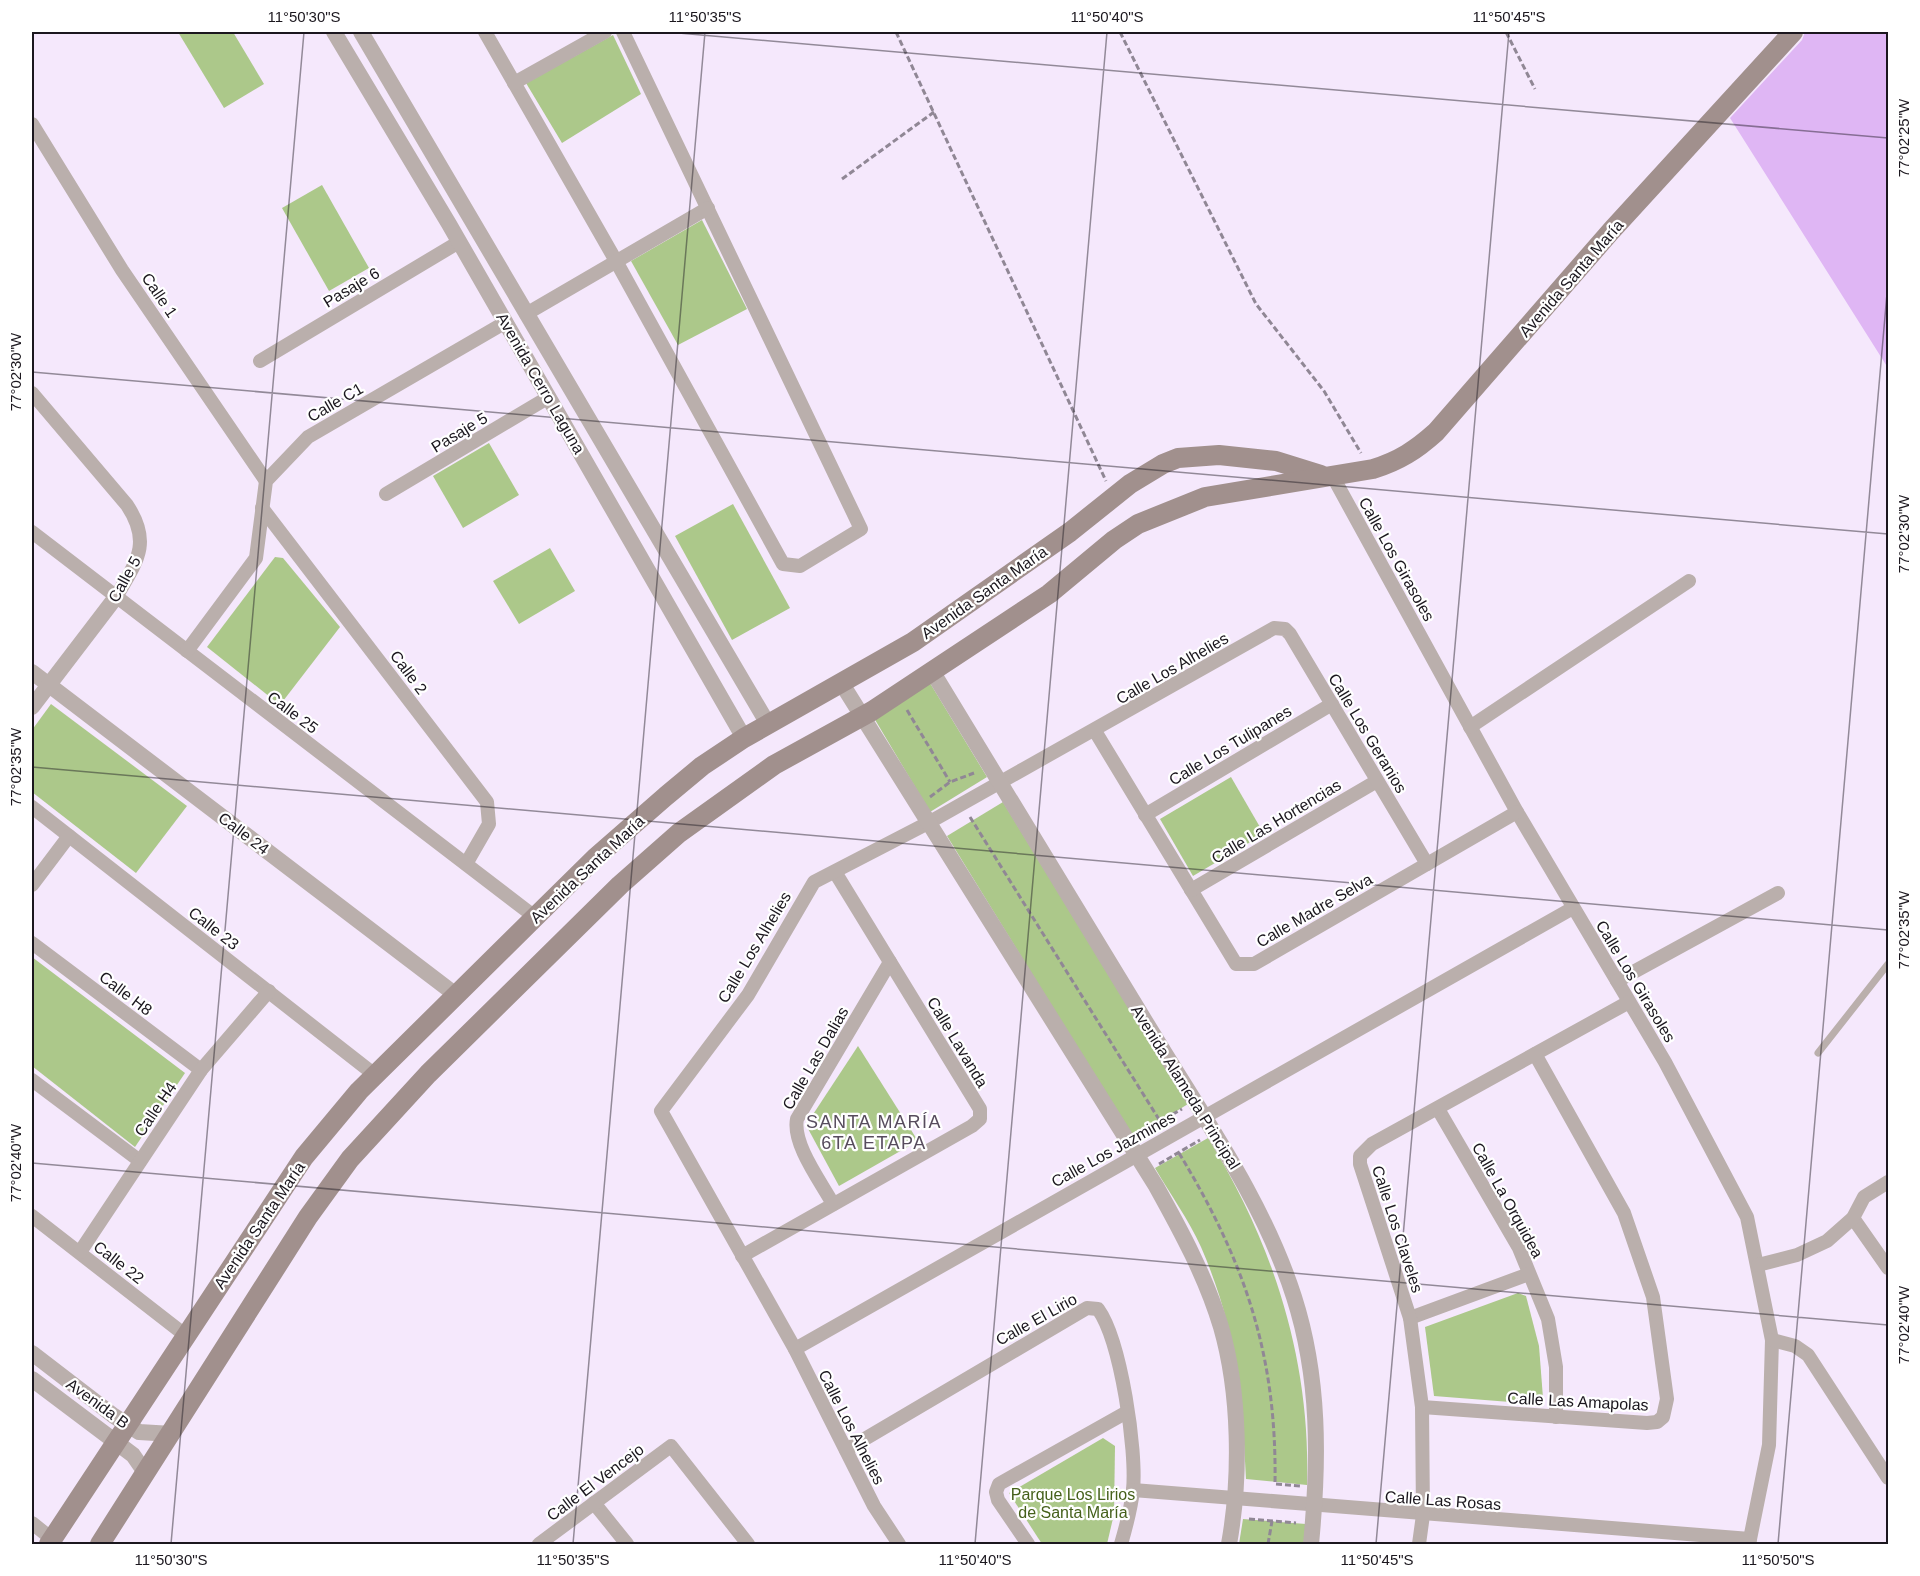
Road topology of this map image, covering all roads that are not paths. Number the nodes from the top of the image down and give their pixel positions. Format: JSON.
{"nodes":[{"id":1,"x":334,"y":32,"type":"edge"},
{"id":2,"x":361,"y":32,"type":"edge"},
{"id":3,"x":485,"y":32,"type":"edge"},
{"id":4,"x":605,"y":32,"type":"edge"},
{"id":5,"x":623,"y":32,"type":"edge"},
{"id":6,"x":1793,"y":32,"type":"edge"},
{"id":7,"x":514,"y":83,"type":"junction"},
{"id":8,"x":32,"y":124,"type":"edge"},
{"id":9,"x":708,"y":208,"type":"junction"},
{"id":10,"x":459,"y":242,"type":"junction"},
{"id":11,"x":616,"y":261,"type":"junction"},
{"id":12,"x":526,"y":314,"type":"junction"},
{"id":13,"x":506,"y":322,"type":"junction"},
{"id":14,"x":260,"y":361,"type":"dead end"},
{"id":15,"x":32,"y":393,"type":"edge"},
{"id":16,"x":549,"y":397,"type":"junction"},
{"id":17,"x":1326,"y":475,"type":"junction"},
{"id":18,"x":266,"y":481,"type":"junction"},
{"id":19,"x":386,"y":494,"type":"dead end"},
{"id":20,"x":262,"y":508,"type":"junction"},
{"id":21,"x":32,"y":532,"type":"edge"},
{"id":22,"x":1689,"y":581,"type":"dead end"},
{"id":23,"x":116,"y":597,"type":"junction"},
{"id":24,"x":1274,"y":628,"type":"joint"},
{"id":25,"x":187,"y":651,"type":"junction"},
{"id":26,"x":932,"y":671,"type":"junction"},
{"id":27,"x":32,"y":672,"type":"edge"},
{"id":28,"x":842,"y":684,"type":"junction"},
{"id":29,"x":49,"y":685,"type":"junction"},
{"id":30,"x":1332,"y":705,"type":"junction"},
{"id":31,"x":32,"y":707,"type":"edge"},
{"id":32,"x":862,"y":717,"type":"junction"},
{"id":33,"x":768,"y":724,"type":"junction"},
{"id":34,"x":1470,"y":727,"type":"junction"},
{"id":35,"x":1095,"y":731,"type":"junction"},
{"id":36,"x":744,"y":738,"type":"junction"},
{"id":37,"x":1377,"y":781,"type":"junction"},
{"id":38,"x":1000,"y":783,"type":"junction"},
{"id":39,"x":32,"y":807,"type":"edge"},
{"id":40,"x":1517,"y":812,"type":"junction"},
{"id":41,"x":1145,"y":815,"type":"junction"},
{"id":42,"x":928,"y":823,"type":"junction"},
{"id":43,"x":69,"y":836,"type":"junction"},
{"id":44,"x":465,"y":864,"type":"junction"},
{"id":45,"x":1426,"y":864,"type":"junction"},
{"id":46,"x":835,"y":872,"type":"junction"},
{"id":47,"x":32,"y":885,"type":"edge"},
{"id":48,"x":1191,"y":890,"type":"junction"},
{"id":49,"x":1778,"y":892,"type":"dead end"},
{"id":50,"x":1574,"y":908,"type":"junction"},
{"id":51,"x":535,"y":917,"type":"junction"},
{"id":52,"x":32,"y":943,"type":"edge"},
{"id":53,"x":890,"y":962,"type":"junction"},
{"id":54,"x":1888,"y":964,"type":"edge"},
{"id":55,"x":1617,"y":981,"type":"junction"},
{"id":56,"x":269,"y":991,"type":"junction"},
{"id":57,"x":456,"y":995,"type":"junction"},
{"id":58,"x":1629,"y":1002,"type":"junction"},
{"id":59,"x":1818,"y":1053,"type":"dead end"},
{"id":60,"x":1535,"y":1054,"type":"junction"},
{"id":61,"x":201,"y":1070,"type":"junction"},
{"id":62,"x":375,"y":1075,"type":"junction"},
{"id":63,"x":32,"y":1080,"type":"edge"},
{"id":64,"x":1438,"y":1109,"type":"junction"},
{"id":65,"x":1205,"y":1117,"type":"junction"},
{"id":66,"x":1136,"y":1155,"type":"junction"},
{"id":67,"x":140,"y":1161,"type":"junction"},
{"id":68,"x":1888,"y":1182,"type":"edge"},
{"id":69,"x":833,"y":1204,"type":"junction"},
{"id":70,"x":32,"y":1216,"type":"edge"},
{"id":71,"x":1853,"y":1218,"type":"junction"},
{"id":72,"x":80,"y":1252,"type":"junction"},
{"id":73,"x":742,"y":1256,"type":"junction"},
{"id":74,"x":1758,"y":1265,"type":"junction"},
{"id":75,"x":1888,"y":1268,"type":"edge"},
{"id":76,"x":1530,"y":1275,"type":"junction"},
{"id":77,"x":1410,"y":1318,"type":"junction"},
{"id":78,"x":185,"y":1335,"type":"junction"},
{"id":79,"x":1773,"y":1340,"type":"junction"},
{"id":80,"x":795,"y":1349,"type":"junction"},
{"id":81,"x":32,"y":1353,"type":"edge"},
{"id":82,"x":32,"y":1379,"type":"edge"},
{"id":83,"x":1422,"y":1407,"type":"junction"},
{"id":84,"x":1127,"y":1412,"type":"junction"},
{"id":85,"x":1556,"y":1417,"type":"junction"},
{"id":86,"x":127,"y":1424,"type":"junction"},
{"id":87,"x":172,"y":1434,"type":"junction"},
{"id":88,"x":115,"y":1443,"type":"junction"},
{"id":89,"x":846,"y":1450,"type":"junction"},
{"id":90,"x":144,"y":1477,"type":"junction"},
{"id":91,"x":1888,"y":1478,"type":"edge"},
{"id":92,"x":1133,"y":1490,"type":"junction"},
{"id":93,"x":1235,"y":1500,"type":"junction"},
{"id":94,"x":594,"y":1503,"type":"junction"},
{"id":95,"x":1315,"y":1506,"type":"junction"},
{"id":96,"x":1423,"y":1515,"type":"junction"},
{"id":97,"x":32,"y":1523,"type":"edge"},
{"id":98,"x":50,"y":1542,"type":"edge"},
{"id":99,"x":1750,"y":1542,"type":"edge"},
{"id":100,"x":100,"y":1545,"type":"edge"},
{"id":101,"x":539,"y":1545,"type":"edge"},
{"id":102,"x":627,"y":1545,"type":"edge"},
{"id":103,"x":748,"y":1545,"type":"edge"},
{"id":104,"x":899,"y":1545,"type":"edge"},
{"id":105,"x":1028,"y":1545,"type":"edge"},
{"id":106,"x":1121,"y":1545,"type":"edge"},
{"id":107,"x":1229,"y":1545,"type":"edge"},
{"id":108,"x":1311,"y":1545,"type":"edge"},
{"id":109,"x":1419,"y":1545,"type":"edge"}],
"edges":[{"from":1,"to":10,"type":"street","name":"Avenida Cerro Laguna"},
{"from":2,"to":12,"type":"street"},
{"from":3,"to":7,"type":"street"},
{"from":4,"to":7,"type":"street"},
{"from":5,"to":9,"type":"street"},
{"from":6,"to":17,"type":"main road","name":"Avenida Santa María"},
{"from":7,"to":11,"type":"street"},
{"from":8,"to":18,"type":"street","name":"Calle 1"},
{"from":9,"to":11,"type":"street"},
{"from":9,"to":11,"type":"street"},
{"from":10,"to":13,"type":"street","name":"Avenida Cerro Laguna"},
{"from":10,"to":14,"type":"street","name":"Pasaje 6"},
{"from":11,"to":12,"type":"street"},
{"from":12,"to":33,"type":"street"},
{"from":13,"to":16,"type":"street","name":"Avenida Cerro Laguna"},
{"from":13,"to":18,"type":"street","name":"Calle C1"},
{"from":15,"to":23,"type":"street","name":"Calle 5"},
{"from":16,"to":19,"type":"street","name":"Pasaje 5"},
{"from":16,"to":36,"type":"street","name":"Avenida Cerro Laguna"},
{"from":17,"to":26,"type":"main road","name":"Avenida Santa María"},
{"from":17,"to":28,"type":"main road","name":"Avenida Santa María"},
{"from":17,"to":34,"type":"street","name":"Calle Los Girasoles"},
{"from":18,"to":20,"type":"street"},
{"from":20,"to":25,"type":"street"},
{"from":20,"to":44,"type":"street","name":"Calle 2"},
{"from":21,"to":23,"type":"street","name":"Calle 25"},
{"from":22,"to":34,"type":"street"},
{"from":23,"to":25,"type":"street","name":"Calle 25"},
{"from":23,"to":29,"type":"street","name":"Calle 5"},
{"from":24,"to":30,"type":"street","name":"Calle Los Geranios"},
{"from":24,"to":35,"type":"street","name":"Calle Los Alhelies"},
{"from":25,"to":44,"type":"street","name":"Calle 25"},
{"from":26,"to":32,"type":"main road","name":"Avenida Santa María"},
{"from":26,"to":38,"type":"street","name":"Avenida Alameda Principal"},
{"from":27,"to":29,"type":"street","name":"Calle 24"},
{"from":28,"to":32,"type":"street"},
{"from":28,"to":33,"type":"main road","name":"Avenida Santa María"},
{"from":29,"to":31,"type":"street","name":"Calle 5"},
{"from":29,"to":57,"type":"street","name":"Calle 24"},
{"from":30,"to":37,"type":"street","name":"Calle Los Geranios"},
{"from":30,"to":41,"type":"street","name":"Calle Los Tulipanes"},
{"from":32,"to":42,"type":"street"},
{"from":32,"to":87,"type":"main road","name":"Avenida Santa María"},
{"from":33,"to":36,"type":"main road","name":"Avenida Santa María"},
{"from":34,"to":40,"type":"street","name":"Calle Los Girasoles"},
{"from":35,"to":38,"type":"street","name":"Calle Los Alhelies"},
{"from":35,"to":41,"type":"street","name":"Calle Madre Selva"},
{"from":36,"to":51,"type":"main road","name":"Avenida Santa María"},
{"from":37,"to":45,"type":"street","name":"Calle Los Geranios"},
{"from":37,"to":48,"type":"street","name":"Calle Las Hortencias"},
{"from":38,"to":42,"type":"street","name":"Calle Los Alhelies"},
{"from":38,"to":65,"type":"street","name":"Avenida Alameda Principal"},
{"from":39,"to":43,"type":"street","name":"Calle 23"},
{"from":40,"to":45,"type":"street","name":"Calle Madre Selva"},
{"from":40,"to":50,"type":"street","name":"Calle Los Girasoles"},
{"from":41,"to":48,"type":"street","name":"Calle Madre Selva"},
{"from":42,"to":46,"type":"street","name":"Calle Los Alhelies"},
{"from":42,"to":66,"type":"street"},
{"from":43,"to":47,"type":"street"},
{"from":43,"to":56,"type":"street","name":"Calle 23"},
{"from":44,"to":51,"type":"street","name":"Calle 25"},
{"from":45,"to":48,"type":"street","name":"Calle Madre Selva"},
{"from":46,"to":53,"type":"street","name":"Calle Lavanda"},
{"from":46,"to":73,"type":"street","name":"Calle Los Alhelies"},
{"from":49,"to":55,"type":"street"},
{"from":50,"to":55,"type":"street","name":"Calle Los Girasoles"},
{"from":50,"to":65,"type":"street","name":"Calle Los Jazmines"},
{"from":51,"to":57,"type":"main road","name":"Avenida Santa María"},
{"from":52,"to":61,"type":"street","name":"Calle H8"},
{"from":53,"to":69,"type":"street","name":"Calle Las Dalias"},
{"from":53,"to":69,"type":"street","name":"Calle Lavanda"},
{"from":54,"to":59,"type":"lane"},
{"from":55,"to":58,"type":"street","name":"Calle Los Girasoles"},
{"from":56,"to":61,"type":"street","name":"Calle H4"},
{"from":56,"to":62,"type":"street","name":"Calle 23"},
{"from":57,"to":62,"type":"main road","name":"Avenida Santa María"},
{"from":58,"to":60,"type":"street","name":"Calle Los Claveles"},
{"from":58,"to":74,"type":"street","name":"Calle Los Girasoles"},
{"from":60,"to":64,"type":"street","name":"Calle Los Claveles"},
{"from":60,"to":85,"type":"street","name":"Calle Las Amapolas"},
{"from":61,"to":67,"type":"street","name":"Calle H4"},
{"from":62,"to":78,"type":"main road","name":"Avenida Santa María"},
{"from":63,"to":67,"type":"street"},
{"from":64,"to":76,"type":"street","name":"Calle La Orquidea"},
{"from":64,"to":77,"type":"street","name":"Calle Los Claveles"},
{"from":65,"to":66,"type":"street","name":"Calle Los Jazmines"},
{"from":65,"to":95,"type":"street","name":"Avenida Alameda Principal"},
{"from":66,"to":80,"type":"street","name":"Calle Los Jazmines"},
{"from":66,"to":93,"type":"street"},
{"from":67,"to":72,"type":"street","name":"Calle H4"},
{"from":68,"to":71,"type":"street"},
{"from":69,"to":73,"type":"street","name":"Calle Lavanda"},
{"from":70,"to":72,"type":"street","name":"Calle 22"},
{"from":71,"to":74,"type":"street"},
{"from":71,"to":75,"type":"street"},
{"from":72,"to":78,"type":"street","name":"Calle 22"},
{"from":73,"to":80,"type":"street","name":"Calle Los Alhelies"},
{"from":74,"to":79,"type":"street","name":"Calle Los Girasoles"},
{"from":76,"to":77,"type":"street"},
{"from":76,"to":85,"type":"street","name":"Calle La Orquidea"},
{"from":77,"to":83,"type":"street","name":"Calle Los Claveles"},
{"from":78,"to":86,"type":"main road","name":"Avenida Santa María"},
{"from":79,"to":91,"type":"street"},
{"from":79,"to":99,"type":"street","name":"Calle Los Girasoles"},
{"from":80,"to":89,"type":"street","name":"Calle Los Alhelies"},
{"from":81,"to":86,"type":"street","name":"Avenida B"},
{"from":82,"to":88,"type":"street","name":"Avenida B"},
{"from":83,"to":85,"type":"street","name":"Calle Las Amapolas"},
{"from":83,"to":96,"type":"street","name":"Calle Los Claveles"},
{"from":84,"to":89,"type":"street","name":"Calle El Lirio"},
{"from":84,"to":92,"type":"street","name":"Calle El Lirio"},
{"from":84,"to":105,"type":"street"},
{"from":86,"to":87,"type":"street","name":"Avenida B"},
{"from":86,"to":88,"type":"main road","name":"Avenida Santa María"},
{"from":87,"to":90,"type":"main road","name":"Avenida Santa María"},
{"from":88,"to":90,"type":"street","name":"Avenida B"},
{"from":88,"to":98,"type":"main road","name":"Avenida Santa María"},
{"from":89,"to":104,"type":"street","name":"Calle Los Alhelies"},
{"from":90,"to":100,"type":"main road","name":"Avenida Santa María"},
{"from":92,"to":93,"type":"street","name":"Calle Las Rosas"},
{"from":92,"to":106,"type":"street","name":"Calle El Lirio"},
{"from":93,"to":95,"type":"street","name":"Calle Las Rosas"},
{"from":93,"to":107,"type":"street"},
{"from":94,"to":101,"type":"street","name":"Calle El Vencejo"},
{"from":94,"to":102,"type":"street"},
{"from":94,"to":103,"type":"street","name":"Calle El Vencejo"},
{"from":95,"to":96,"type":"street","name":"Calle Las Rosas"},
{"from":95,"to":108,"type":"street","name":"Avenida Alameda Principal"},
{"from":96,"to":99,"type":"street","name":"Calle Las Rosas"},
{"from":96,"to":109,"type":"street","name":"Calle Los Claveles"},
{"from":97,"to":98,"type":"street"}]}
